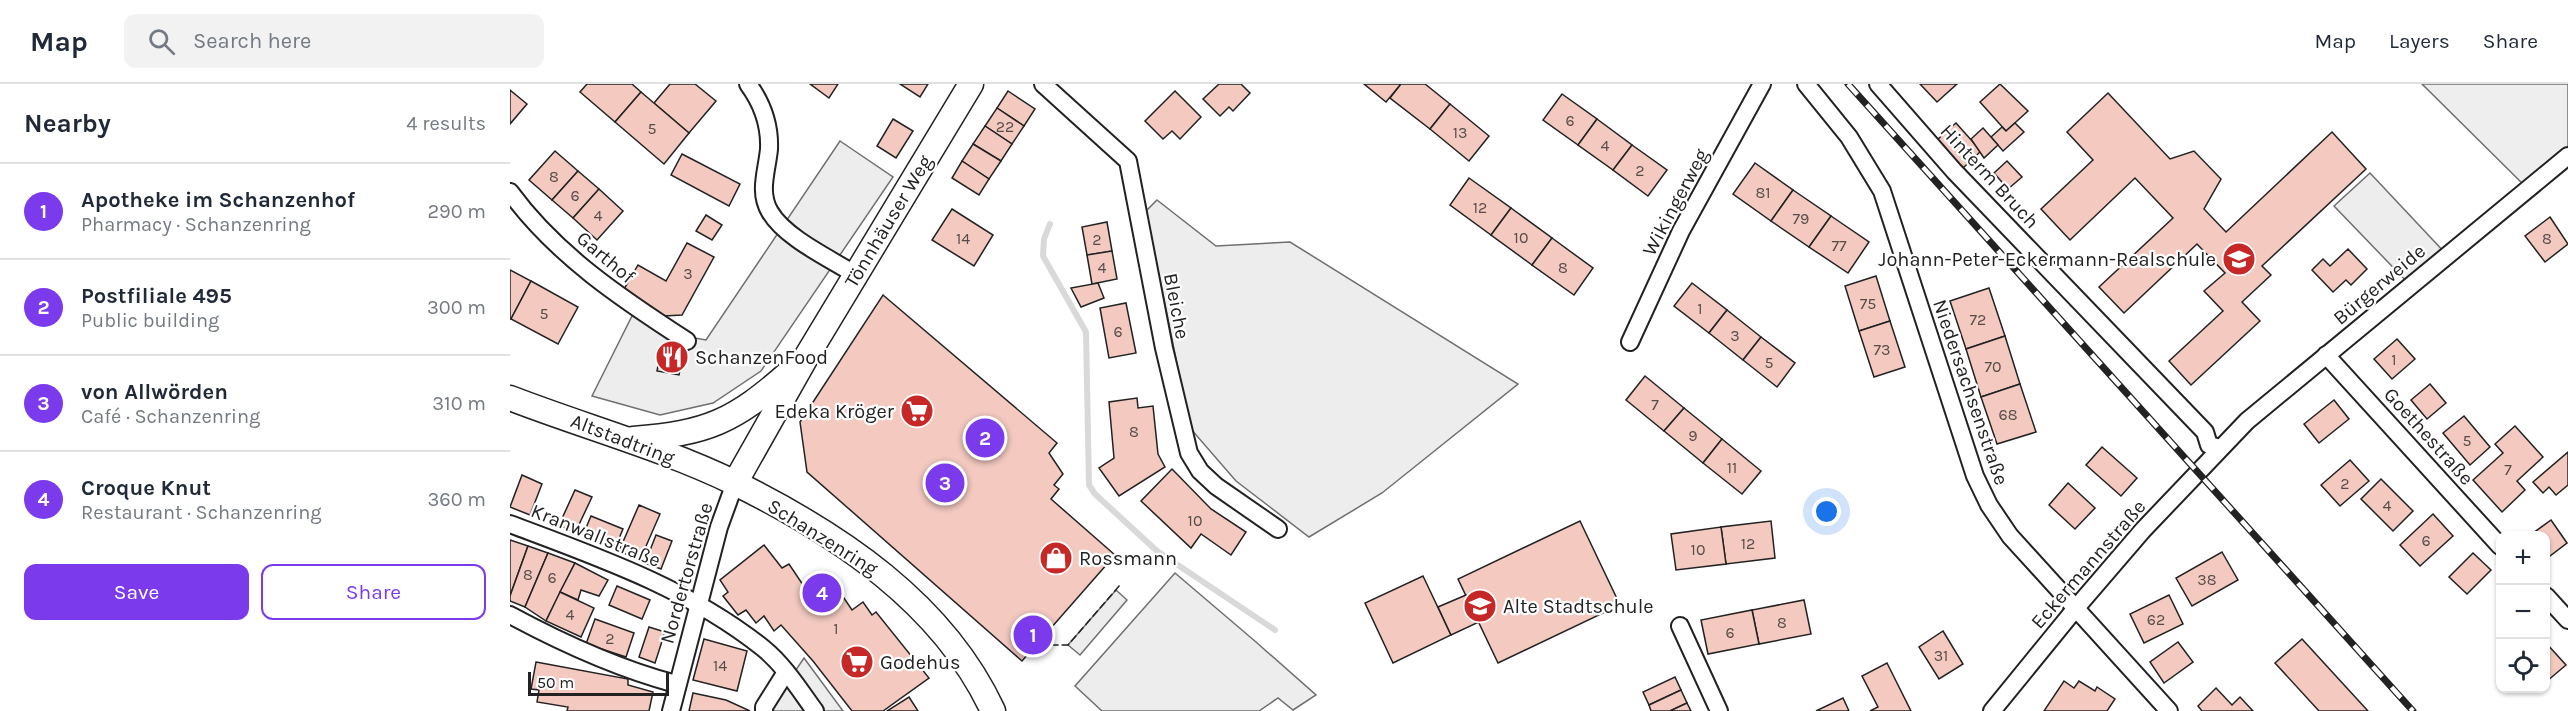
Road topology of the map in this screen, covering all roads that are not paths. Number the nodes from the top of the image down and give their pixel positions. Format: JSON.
{"nodes":[{"id":1,"x":748,"y":84,"type":"edge"},
{"id":2,"x":971,"y":84,"type":"edge"},
{"id":3,"x":1043,"y":84,"type":"edge"},
{"id":4,"x":1762,"y":84,"type":"edge"},
{"id":5,"x":1806,"y":84,"type":"edge"},
{"id":6,"x":1878,"y":84,"type":"edge"},
{"id":7,"x":2568,"y":156,"type":"edge"},
{"id":8,"x":510,"y":192,"type":"edge"},
{"id":9,"x":856,"y":275,"type":"junction"},
{"id":10,"x":687,"y":341,"type":"dead end"},
{"id":11,"x":1630,"y":342,"type":"dead end"},
{"id":12,"x":2326,"y":355,"type":"junction"},
{"id":13,"x":805,"y":359,"type":"junction"},
{"id":14,"x":510,"y":398,"type":"edge"},
{"id":15,"x":628,"y":440,"type":"junction"},
{"id":16,"x":2220,"y":448,"type":"junction"},
{"id":17,"x":735,"y":483,"type":"junction"},
{"id":18,"x":510,"y":524,"type":"edge"},
{"id":19,"x":1278,"y":529,"type":"dead end"},
{"id":20,"x":2496,"y":542,"type":"edge"},
{"id":21,"x":2550,"y":600,"type":"edge"},
{"id":22,"x":698,"y":604,"type":"junction"},
{"id":23,"x":2076,"y":608,"type":"junction"},
{"id":24,"x":510,"y":615,"type":"edge"},
{"id":25,"x":2568,"y":620,"type":"edge"},
{"id":26,"x":1680,"y":626,"type":"dead end"},
{"id":27,"x":786,"y":672,"type":"junction"},
{"id":28,"x":676,"y":684,"type":"junction"},
{"id":29,"x":671,"y":711,"type":"edge"},
{"id":30,"x":764,"y":711,"type":"edge"},
{"id":31,"x":815,"y":711,"type":"edge"},
{"id":32,"x":993,"y":711,"type":"edge"},
{"id":33,"x":1719,"y":711,"type":"edge"},
{"id":34,"x":1992,"y":711,"type":"edge"},
{"id":35,"x":2169,"y":711,"type":"edge"}],
"edges":[{"from":1,"to":9,"type":"street"},
{"from":2,"to":9,"type":"main road","name":"Tönnhäuser Weg"},
{"from":3,"to":19,"type":"street","name":"Bleiche"},
{"from":4,"to":11,"type":"street","name":"Wikingerweg"},
{"from":5,"to":23,"type":"street","name":"Niedersachsenstraße"},
{"from":6,"to":16,"type":"street","name":"Hinterm Bruch"},
{"from":7,"to":12,"type":"street","name":"Bürgerweide"},
{"from":8,"to":10,"type":"street","name":"Garthof"},
{"from":9,"to":13,"type":"main road","name":"Tönnhäuser Weg"},
{"from":12,"to":16,"type":"street","name":"Bürgerweide"},
{"from":12,"to":20,"type":"street","name":"Goethestraße"},
{"from":13,"to":15,"type":"main road","name":"Tönnhäuser Weg"},
{"from":13,"to":17,"type":"main road","name":"Tönnhäuser Weg"},
{"from":14,"to":15,"type":"main road","name":"Altstadtring"},
{"from":15,"to":17,"type":"main road","name":"Altstadtring"},
{"from":16,"to":23,"type":"street","name":"Eckermannstraße"},
{"from":17,"to":22,"type":"street","name":"Nordertorstraße"},
{"from":17,"to":32,"type":"main road","name":"Schanzenring"},
{"from":18,"to":22,"type":"street","name":"Kranwallstraße"},
{"from":21,"to":25,"type":"street"},
{"from":22,"to":27,"type":"street","name":"Kranwallstraße"},
{"from":22,"to":28,"type":"street","name":"Nordertorstraße"},
{"from":23,"to":34,"type":"street","name":"Eckermannstraße"},
{"from":23,"to":35,"type":"street","name":"Niedersachsenstraße"},
{"from":24,"to":28,"type":"street"},
{"from":26,"to":33,"type":"street"},
{"from":27,"to":30,"type":"street"},
{"from":27,"to":31,"type":"street","name":"Kranwallstraße"},
{"from":28,"to":29,"type":"street","name":"Nordertorstraße"}]}
